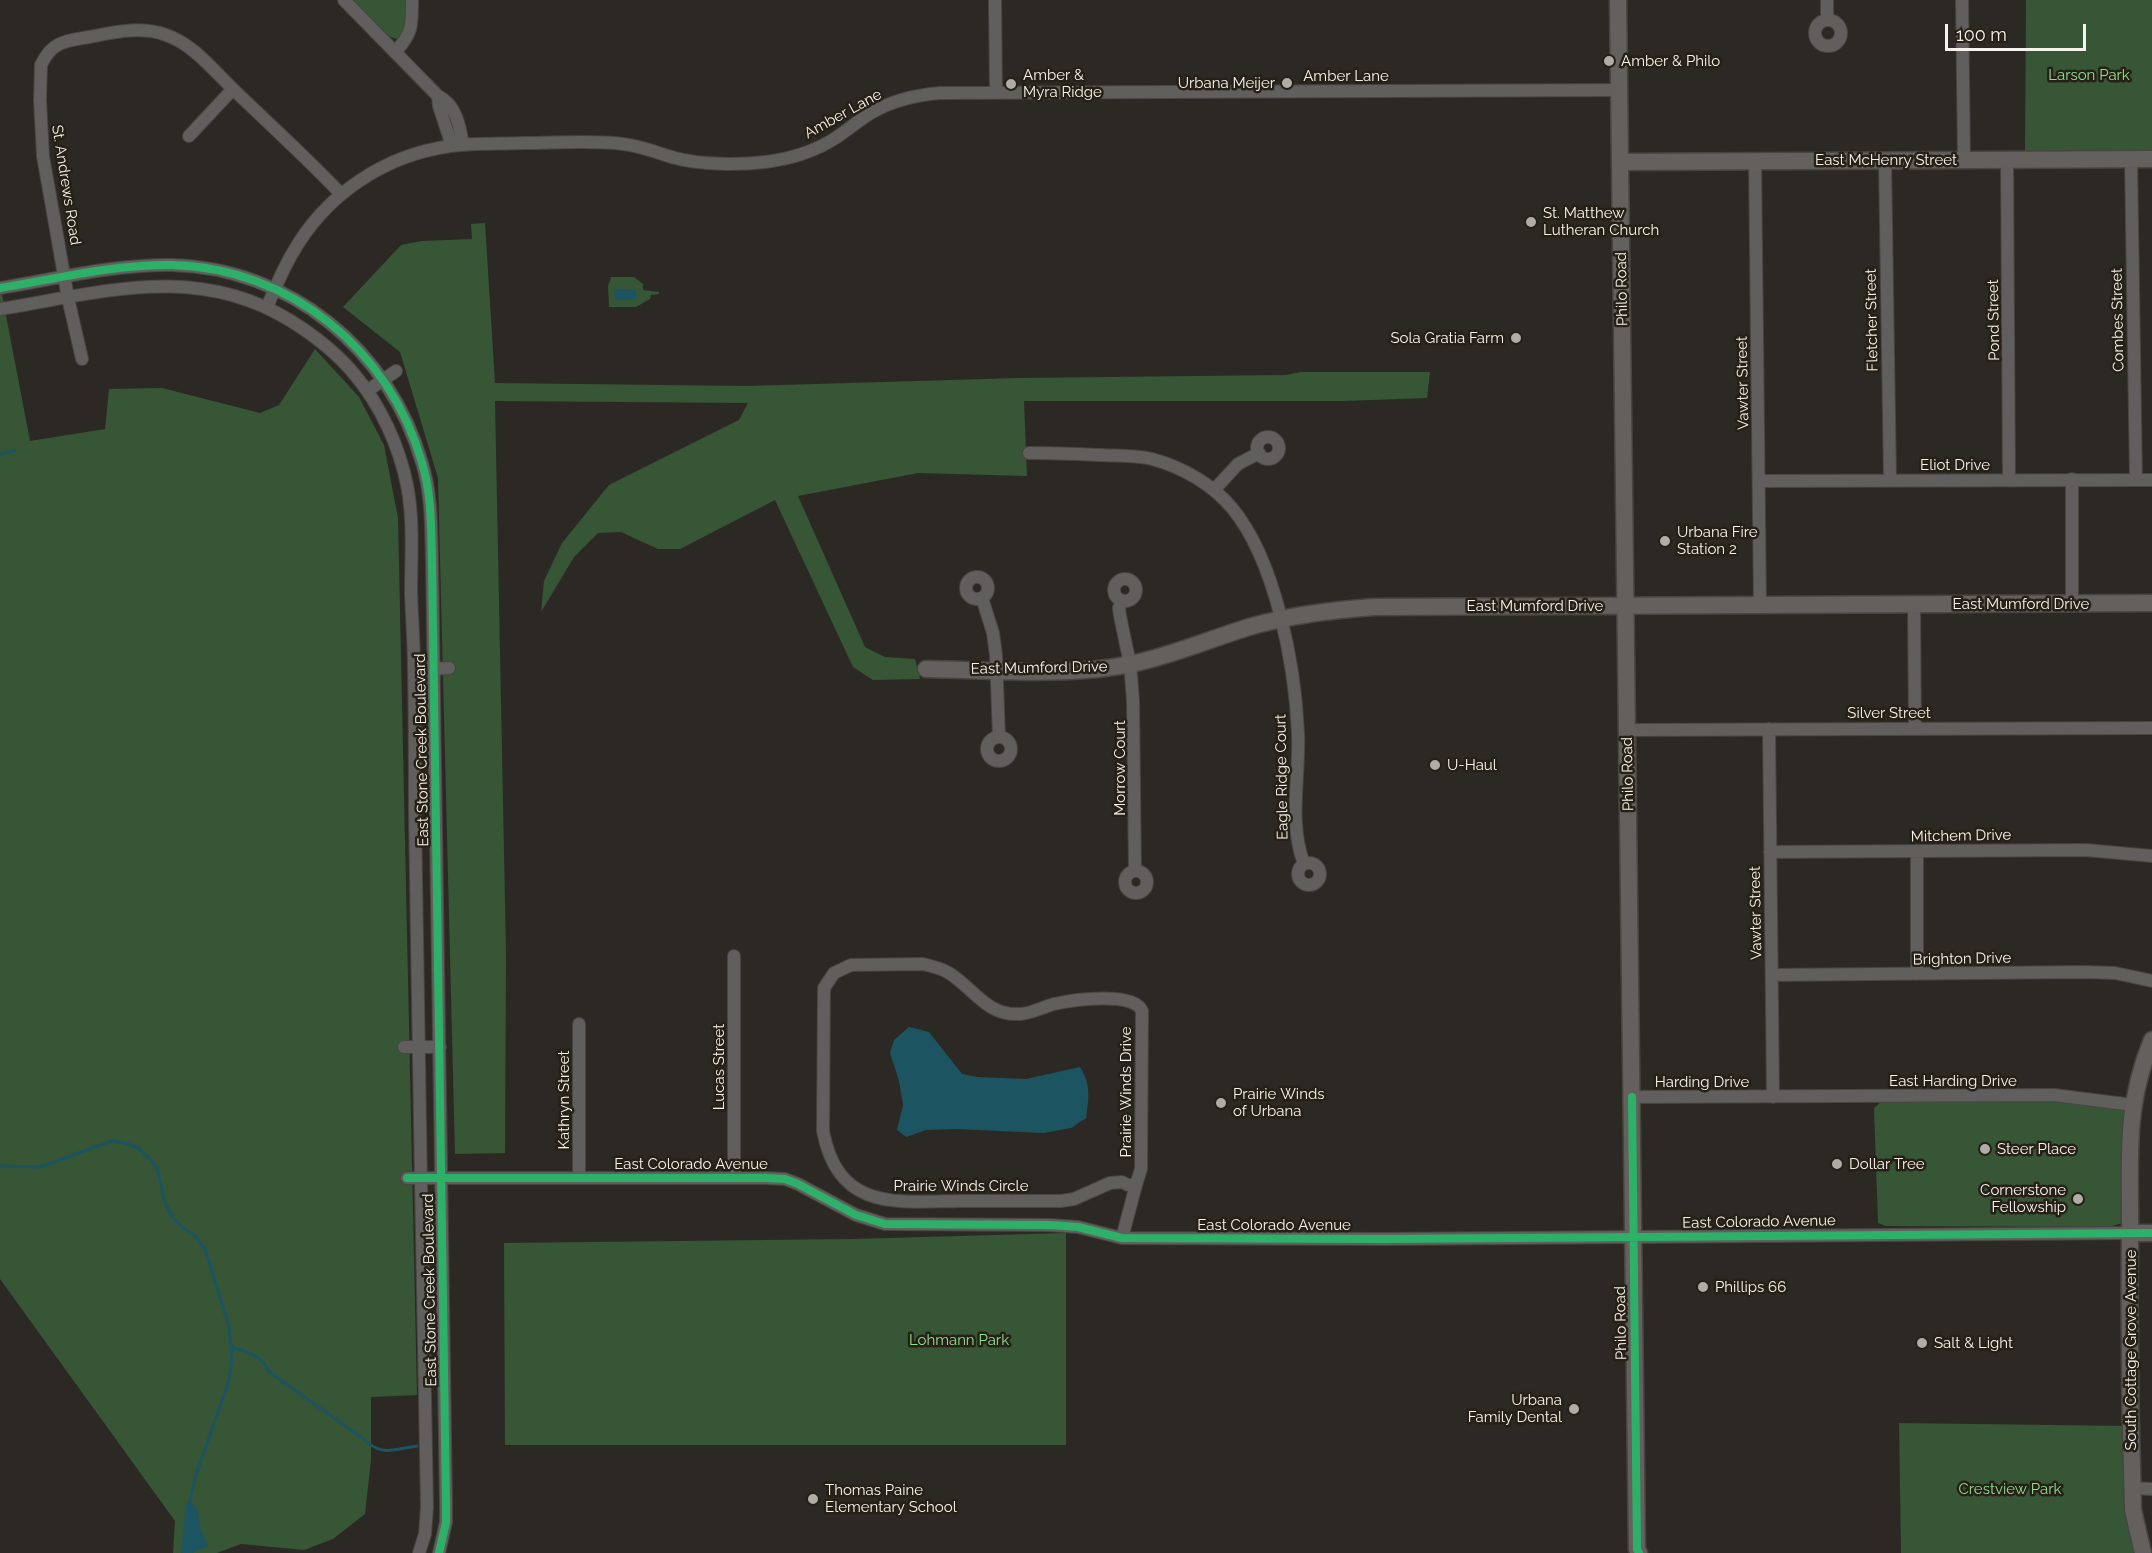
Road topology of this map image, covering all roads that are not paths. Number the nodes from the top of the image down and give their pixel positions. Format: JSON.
{"nodes":[{"id":1,"x":344,"y":0,"type":"edge"},
{"id":2,"x":412,"y":0,"type":"edge"},
{"id":3,"x":995,"y":0,"type":"edge"},
{"id":4,"x":1618,"y":0,"type":"edge"},
{"id":5,"x":1827,"y":0,"type":"edge"},
{"id":6,"x":1962,"y":0,"type":"edge"},
{"id":7,"x":1827,"y":20,"type":"dead end"},
{"id":8,"x":396,"y":51,"type":"junction"},
{"id":9,"x":233,"y":89,"type":"junction"},
{"id":10,"x":1618,"y":90,"type":"junction"},
{"id":11,"x":996,"y":92,"type":"junction"},
{"id":12,"x":189,"y":136,"type":"dead end"},
{"id":13,"x":458,"y":145,"type":"junction"},
{"id":14,"x":1964,"y":159,"type":"junction"},
{"id":15,"x":2007,"y":159,"type":"junction"},
{"id":16,"x":2131,"y":159,"type":"junction"},
{"id":17,"x":2152,"y":159,"type":"edge"},
{"id":18,"x":1755,"y":160,"type":"junction"},
{"id":19,"x":1885,"y":160,"type":"junction"},
{"id":20,"x":1620,"y":162,"type":"junction"},
{"id":21,"x":341,"y":194,"type":"junction"},
{"id":22,"x":65,"y":278,"type":"junction"},
{"id":23,"x":0,"y":288,"type":"edge"},
{"id":24,"x":275,"y":289,"type":"junction"},
{"id":25,"x":68,"y":298,"type":"junction"},
{"id":26,"x":267,"y":307,"type":"junction"},
{"id":27,"x":0,"y":309,"type":"edge"},
{"id":28,"x":81,"y":359,"type":"dead end"},
{"id":29,"x":396,"y":371,"type":"dead end"},
{"id":30,"x":384,"y":379,"type":"junction"},
{"id":31,"x":367,"y":391,"type":"junction"},
{"id":32,"x":1029,"y":453,"type":"dead end"},
{"id":33,"x":1259,"y":453,"type":"dead end"},
{"id":34,"x":2010,"y":479,"type":"junction"},
{"id":35,"x":2072,"y":479,"type":"junction"},
{"id":36,"x":1890,"y":480,"type":"junction"},
{"id":37,"x":2136,"y":480,"type":"junction"},
{"id":38,"x":2152,"y":480,"type":"edge"},
{"id":39,"x":1759,"y":481,"type":"junction"},
{"id":40,"x":1214,"y":490,"type":"junction"},
{"id":41,"x":982,"y":598,"type":"dead end"},
{"id":42,"x":1122,"y":601,"type":"dead end"},
{"id":43,"x":2152,"y":603,"type":"edge"},
{"id":44,"x":2072,"y":604,"type":"junction"},
{"id":45,"x":1914,"y":605,"type":"junction"},
{"id":46,"x":1624,"y":606,"type":"junction"},
{"id":47,"x":1760,"y":606,"type":"junction"},
{"id":48,"x":1281,"y":618,"type":"junction"},
{"id":49,"x":1130,"y":664,"type":"junction"},
{"id":50,"x":449,"y":668,"type":"dead end"},
{"id":51,"x":433,"y":669,"type":"junction"},
{"id":52,"x":926,"y":669,"type":"dead end"},
{"id":53,"x":414,"y":670,"type":"junction"},
{"id":54,"x":998,"y":670,"type":"junction"},
{"id":55,"x":1915,"y":728,"type":"junction"},
{"id":56,"x":2152,"y":728,"type":"edge"},
{"id":57,"x":1769,"y":729,"type":"junction"},
{"id":58,"x":1627,"y":730,"type":"junction"},
{"id":59,"x":999,"y":737,"type":"dead end"},
{"id":60,"x":1917,"y":851,"type":"junction"},
{"id":61,"x":1770,"y":852,"type":"junction"},
{"id":62,"x":2152,"y":856,"type":"edge"},
{"id":63,"x":1304,"y":864,"type":"dead end"},
{"id":64,"x":1135,"y":871,"type":"dead end"},
{"id":65,"x":735,"y":956,"type":"dead end"},
{"id":66,"x":1917,"y":974,"type":"junction"},
{"id":67,"x":1772,"y":975,"type":"junction"},
{"id":68,"x":831,"y":976,"type":"joint"},
{"id":69,"x":2152,"y":981,"type":"edge"},
{"id":70,"x":579,"y":1024,"type":"dead end"},
{"id":71,"x":404,"y":1047,"type":"dead end"},
{"id":72,"x":419,"y":1047,"type":"junction"},
{"id":73,"x":440,"y":1047,"type":"junction"},
{"id":74,"x":2150,"y":1049,"type":"edge"},
{"id":75,"x":1632,"y":1097,"type":"junction"},
{"id":76,"x":1773,"y":1097,"type":"junction"},
{"id":77,"x":2133,"y":1105,"type":"junction"},
{"id":78,"x":442,"y":1177,"type":"junction"},
{"id":79,"x":579,"y":1177,"type":"junction"},
{"id":80,"x":407,"y":1178,"type":"dead end"},
{"id":81,"x":422,"y":1178,"type":"junction"},
{"id":82,"x":734,"y":1178,"type":"junction"},
{"id":83,"x":1136,"y":1185,"type":"junction"},
{"id":84,"x":2130,"y":1233,"type":"junction"},
{"id":85,"x":2152,"y":1233,"type":"edge"},
{"id":86,"x":1633,"y":1237,"type":"junction"},
{"id":87,"x":1122,"y":1238,"type":"junction"},
{"id":88,"x":426,"y":1461,"type":"junction"},
{"id":89,"x":446,"y":1461,"type":"junction"},
{"id":90,"x":2132,"y":1488,"type":"junction"},
{"id":91,"x":2152,"y":1488,"type":"edge"},
{"id":92,"x":1637,"y":1552,"type":"edge"},
{"id":93,"x":419,"y":1553,"type":"edge"},
{"id":94,"x":439,"y":1553,"type":"edge"},
{"id":95,"x":2143,"y":1553,"type":"edge"}],
"edges":[{"from":1,"to":8,"type":"street"},
{"from":2,"to":8,"type":"street"},
{"from":3,"to":11,"type":"street"},
{"from":4,"to":10,"type":"street","name":"Philo Road"},
{"from":5,"to":7,"type":"street"},
{"from":6,"to":14,"type":"street"},
{"from":8,"to":13,"type":"street"},
{"from":9,"to":12,"type":"street"},
{"from":9,"to":21,"type":"street","name":"St. Andrews Road"},
{"from":9,"to":22,"type":"street","name":"St. Andrews Road"},
{"from":10,"to":11,"type":"street","name":"Amber Lane"},
{"from":10,"to":20,"type":"street","name":"Philo Road"},
{"from":11,"to":13,"type":"street","name":"Amber Lane"},
{"from":13,"to":21,"type":"street","name":"Amber Lane"},
{"from":14,"to":15,"type":"street","name":"East McHenry Street"},
{"from":14,"to":19,"type":"street","name":"East McHenry Street"},
{"from":15,"to":16,"type":"street","name":"East McHenry Street"},
{"from":15,"to":34,"type":"street","name":"Pond Street"},
{"from":16,"to":17,"type":"street","name":"East McHenry Street"},
{"from":16,"to":37,"type":"street","name":"Combes Street"},
{"from":18,"to":19,"type":"street","name":"East McHenry Street"},
{"from":18,"to":20,"type":"street","name":"East McHenry Street"},
{"from":18,"to":39,"type":"street","name":"Vawter Street"},
{"from":19,"to":36,"type":"street","name":"Fletcher Street"},
{"from":20,"to":46,"type":"street","name":"Philo Road"},
{"from":21,"to":24,"type":"street","name":"Amber Lane"},
{"from":22,"to":23,"type":"street","name":"East Stone Creek Boulevard"},
{"from":22,"to":24,"type":"street","name":"East Stone Creek Boulevard"},
{"from":22,"to":25,"type":"street","name":"St. Andrews Road"},
{"from":24,"to":26,"type":"street","name":"Amber Lane"},
{"from":24,"to":30,"type":"street","name":"East Stone Creek Boulevard"},
{"from":25,"to":26,"type":"street","name":"East Stone Creek Boulevard"},
{"from":25,"to":27,"type":"street","name":"East Stone Creek Boulevard"},
{"from":25,"to":28,"type":"street","name":"St. Andrews Road"},
{"from":26,"to":31,"type":"street","name":"East Stone Creek Boulevard"},
{"from":29,"to":30,"type":"street"},
{"from":30,"to":31,"type":"street"},
{"from":30,"to":51,"type":"street","name":"East Stone Creek Boulevard"},
{"from":31,"to":53,"type":"street","name":"East Stone Creek Boulevard"},
{"from":32,"to":40,"type":"street","name":"Eagle Ridge Court"},
{"from":33,"to":40,"type":"street"},
{"from":34,"to":35,"type":"street","name":"Eliot Drive"},
{"from":34,"to":36,"type":"street","name":"Eliot Drive"},
{"from":35,"to":37,"type":"street","name":"Eliot Drive"},
{"from":35,"to":44,"type":"street"},
{"from":36,"to":39,"type":"street","name":"Eliot Drive"},
{"from":37,"to":38,"type":"street","name":"Eliot Drive"},
{"from":39,"to":47,"type":"street","name":"Vawter Street"},
{"from":40,"to":48,"type":"street","name":"Eagle Ridge Court"},
{"from":41,"to":54,"type":"street"},
{"from":42,"to":49,"type":"street","name":"Morrow Court"},
{"from":43,"to":44,"type":"street","name":"East Mumford Drive"},
{"from":44,"to":45,"type":"street","name":"East Mumford Drive"},
{"from":45,"to":47,"type":"street","name":"East Mumford Drive"},
{"from":45,"to":55,"type":"street"},
{"from":46,"to":47,"type":"street","name":"East Mumford Drive"},
{"from":46,"to":48,"type":"street","name":"East Mumford Drive"},
{"from":46,"to":58,"type":"street","name":"Philo Road"},
{"from":48,"to":49,"type":"street","name":"East Mumford Drive"},
{"from":48,"to":63,"type":"street","name":"Eagle Ridge Court"},
{"from":49,"to":54,"type":"street","name":"East Mumford Drive"},
{"from":49,"to":64,"type":"street","name":"Morrow Court"},
{"from":50,"to":51,"type":"street"},
{"from":51,"to":53,"type":"street"},
{"from":51,"to":73,"type":"street","name":"East Stone Creek Boulevard"},
{"from":52,"to":54,"type":"street","name":"East Mumford Drive"},
{"from":53,"to":72,"type":"street","name":"East Stone Creek Boulevard"},
{"from":54,"to":59,"type":"street"},
{"from":55,"to":56,"type":"street","name":"Silver Street"},
{"from":55,"to":57,"type":"street","name":"Silver Street"},
{"from":57,"to":58,"type":"street","name":"Silver Street"},
{"from":57,"to":61,"type":"street","name":"Vawter Street"},
{"from":58,"to":75,"type":"street","name":"Philo Road"},
{"from":60,"to":61,"type":"street","name":"Mitchem Drive"},
{"from":60,"to":62,"type":"street","name":"Mitchem Drive"},
{"from":60,"to":66,"type":"street"},
{"from":61,"to":67,"type":"street","name":"Vawter Street"},
{"from":65,"to":82,"type":"street","name":"Lucas Street"},
{"from":66,"to":67,"type":"street","name":"Brighton Drive"},
{"from":66,"to":69,"type":"street","name":"Brighton Drive"},
{"from":67,"to":76,"type":"street","name":"Vawter Street"},
{"from":68,"to":83,"type":"street","name":"Prairie Winds Drive"},
{"from":68,"to":83,"type":"street","name":"Prairie Winds Circle"},
{"from":70,"to":79,"type":"street","name":"Kathryn Street"},
{"from":71,"to":72,"type":"street"},
{"from":72,"to":73,"type":"street"},
{"from":72,"to":81,"type":"street","name":"East Stone Creek Boulevard"},
{"from":73,"to":78,"type":"street","name":"East Stone Creek Boulevard"},
{"from":74,"to":77,"type":"street","name":"South Cottage Grove Avenue"},
{"from":75,"to":76,"type":"street","name":"Harding Drive"},
{"from":75,"to":86,"type":"street","name":"Philo Road"},
{"from":76,"to":77,"type":"street","name":"East Harding Drive"},
{"from":77,"to":84,"type":"street","name":"South Cottage Grove Avenue"},
{"from":78,"to":79,"type":"street","name":"East Colorado Avenue"},
{"from":78,"to":81,"type":"street","name":"East Colorado Avenue"},
{"from":78,"to":89,"type":"street","name":"East Stone Creek Boulevard"},
{"from":79,"to":82,"type":"street","name":"East Colorado Avenue"},
{"from":80,"to":81,"type":"street","name":"East Colorado Avenue"},
{"from":81,"to":88,"type":"street","name":"East Stone Creek Boulevard"},
{"from":82,"to":87,"type":"street","name":"East Colorado Avenue"},
{"from":83,"to":87,"type":"street","name":"Prairie Winds Drive"},
{"from":84,"to":85,"type":"street","name":"East Colorado Avenue"},
{"from":84,"to":86,"type":"street","name":"East Colorado Avenue"},
{"from":84,"to":90,"type":"street","name":"South Cottage Grove Avenue"},
{"from":86,"to":87,"type":"street","name":"East Colorado Avenue"},
{"from":86,"to":92,"type":"street","name":"Philo Road"},
{"from":88,"to":89,"type":"street"},
{"from":88,"to":93,"type":"street","name":"East Stone Creek Boulevard"},
{"from":89,"to":94,"type":"street","name":"East Stone Creek Boulevard"},
{"from":90,"to":91,"type":"street"},
{"from":90,"to":95,"type":"street","name":"South Cottage Grove Avenue"}]}
